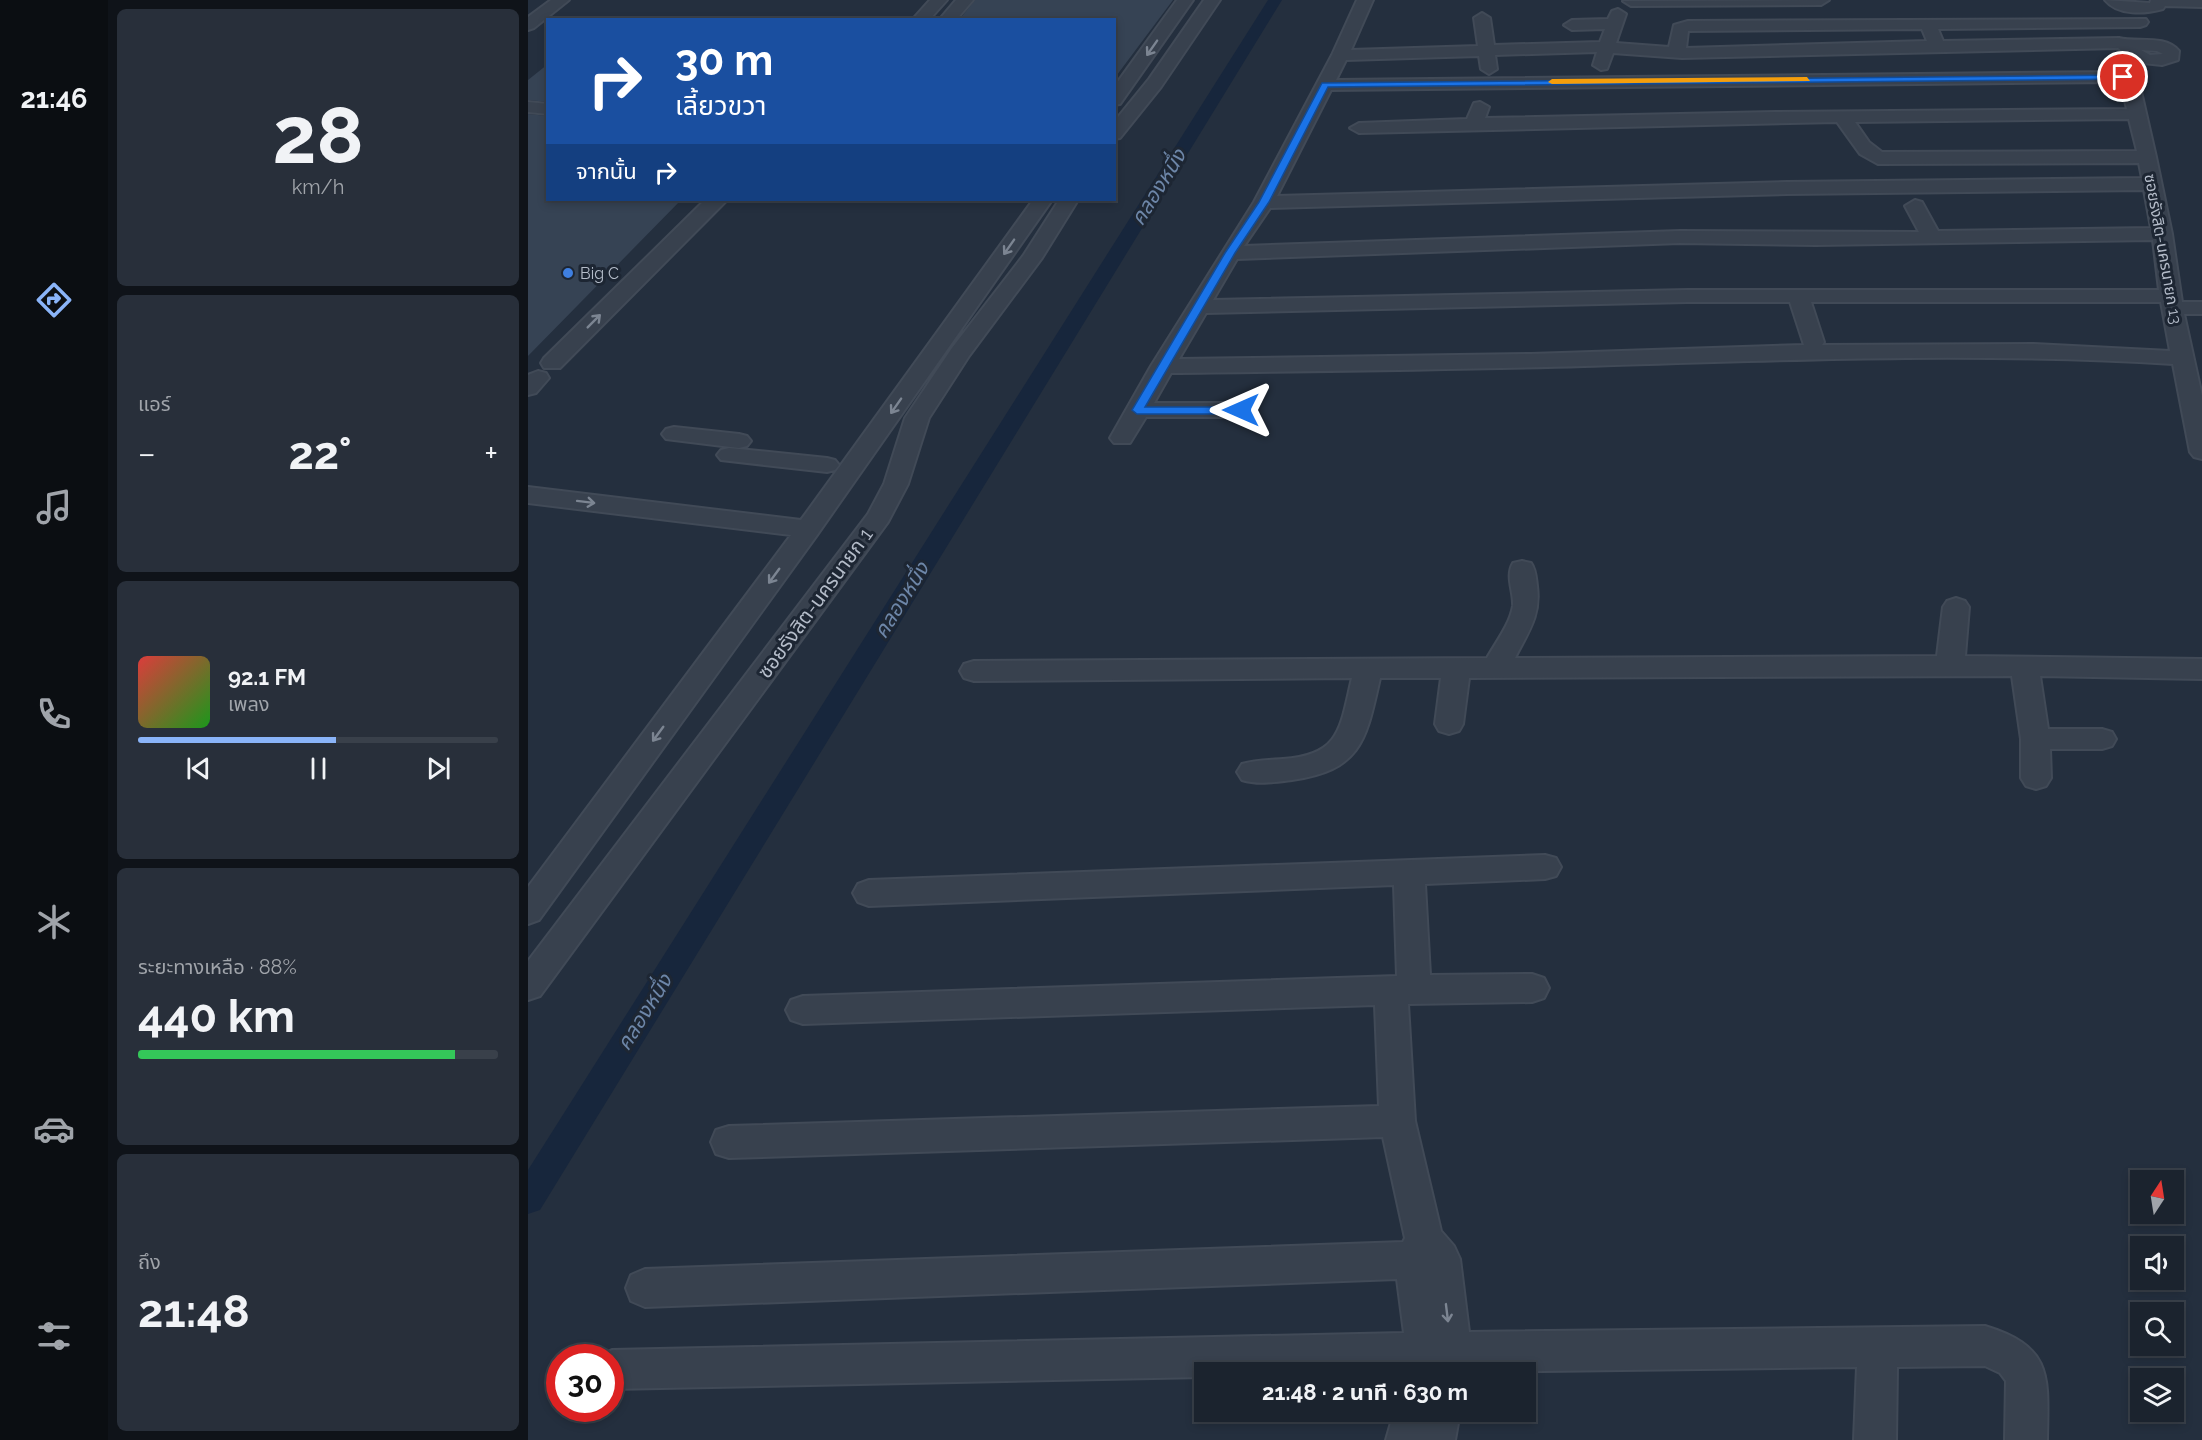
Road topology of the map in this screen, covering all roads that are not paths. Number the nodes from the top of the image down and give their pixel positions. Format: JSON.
{"nodes":[{"id":1,"x":561,"y":0,"type":"edge"},
{"id":2,"x":939,"y":0,"type":"edge"},
{"id":3,"x":964,"y":0,"type":"edge"},
{"id":4,"x":1185,"y":0,"type":"edge"},
{"id":5,"x":1212,"y":0,"type":"edge"},
{"id":6,"x":1365,"y":0,"type":"edge"},
{"id":7,"x":1821,"y":0,"type":"edge"},
{"id":8,"x":2113,"y":0,"type":"edge"},
{"id":9,"x":2159,"y":0,"type":"edge"},
{"id":10,"x":1631,"y":1,"type":"edge"},
{"id":11,"x":2202,"y":2,"type":"edge"},
{"id":12,"x":2138,"y":15,"type":"junction"},
{"id":13,"x":922,"y":18,"type":"edge"},
{"id":14,"x":949,"y":18,"type":"edge"},
{"id":15,"x":1482,"y":18,"type":"dead end"},
{"id":16,"x":1928,"y":23,"type":"junction"},
{"id":17,"x":528,"y":25,"type":"edge"},
{"id":18,"x":1572,"y":25,"type":"dead end"},
{"id":19,"x":1936,"y":46,"type":"junction"},
{"id":20,"x":1608,"y":48,"type":"junction"},
{"id":21,"x":2140,"y":49,"type":"junction"},
{"id":22,"x":1488,"y":50,"type":"junction"},
{"id":23,"x":1805,"y":50,"type":"junction"},
{"id":24,"x":1677,"y":53,"type":"junction"},
{"id":25,"x":1340,"y":55,"type":"junction"},
{"id":26,"x":2123,"y":77,"type":"junction"},
{"id":27,"x":1818,"y":79,"type":"junction"},
{"id":28,"x":1595,"y":81,"type":"junction"},
{"id":29,"x":1490,"y":82,"type":"junction"},
{"id":30,"x":1325,"y":85,"type":"junction"},
{"id":31,"x":1116,"y":97,"type":"edge"},
{"id":32,"x":528,"y":107,"type":"edge"},
{"id":33,"x":546,"y":109,"type":"edge"},
{"id":34,"x":2136,"y":114,"type":"junction"},
{"id":35,"x":1843,"y":117,"type":"junction"},
{"id":36,"x":1474,"y":124,"type":"junction"},
{"id":37,"x":1359,"y":128,"type":"dead end"},
{"id":38,"x":1116,"y":132,"type":"edge"},
{"id":39,"x":2147,"y":157,"type":"junction"},
{"id":40,"x":2151,"y":184,"type":"junction"},
{"id":41,"x":716,"y":201,"type":"edge"},
{"id":42,"x":1041,"y":201,"type":"edge"},
{"id":43,"x":1067,"y":201,"type":"edge"},
{"id":44,"x":1264,"y":202,"type":"junction"},
{"id":45,"x":1915,"y":206,"type":"dead end"},
{"id":46,"x":2162,"y":234,"type":"junction"},
{"id":47,"x":1932,"y":238,"type":"junction"},
{"id":48,"x":1230,"y":253,"type":"junction"},
{"id":49,"x":1798,"y":296,"type":"junction"},
{"id":50,"x":2171,"y":302,"type":"junction"},
{"id":51,"x":1199,"y":307,"type":"junction"},
{"id":52,"x":2202,"y":308,"type":"edge"},
{"id":53,"x":1813,"y":342,"type":"dead end"},
{"id":54,"x":2184,"y":358,"type":"junction"},
{"id":55,"x":1162,"y":366,"type":"junction"},
{"id":56,"x":539,"y":376,"type":"edge"},
{"id":57,"x":1137,"y":410,"type":"junction"},
{"id":58,"x":1241,"y":410,"type":"dead end"},
{"id":59,"x":674,"y":434,"type":"dead end"},
{"id":60,"x":1122,"y":438,"type":"dead end"},
{"id":61,"x":2202,"y":452,"type":"edge"},
{"id":62,"x":827,"y":465,"type":"dead end"},
{"id":63,"x":528,"y":495,"type":"edge"},
{"id":64,"x":808,"y":529,"type":"junction"},
{"id":65,"x":1522,"y":569,"type":"dead end"},
{"id":66,"x":1956,"y":607,"type":"dead end"},
{"id":67,"x":1950,"y":665,"type":"junction"},
{"id":68,"x":2025,"y":666,"type":"junction"},
{"id":69,"x":1369,"y":667,"type":"junction"},
{"id":70,"x":1456,"y":667,"type":"junction"},
{"id":71,"x":1496,"y":667,"type":"junction"},
{"id":72,"x":2202,"y":669,"type":"edge"},
{"id":73,"x":974,"y":671,"type":"dead end"},
{"id":74,"x":1449,"y":724,"type":"dead end"},
{"id":75,"x":2035,"y":739,"type":"junction"},
{"id":76,"x":2102,"y":739,"type":"dead end"},
{"id":77,"x":1252,"y":772,"type":"dead end"},
{"id":78,"x":2036,"y":778,"type":"dead end"},
{"id":79,"x":1545,"y":867,"type":"dead end"},
{"id":80,"x":1409,"y":871,"type":"junction"},
{"id":81,"x":869,"y":893,"type":"dead end"},
{"id":82,"x":528,"y":911,"type":"edge"},
{"id":83,"x":528,"y":986,"type":"edge"},
{"id":84,"x":1532,"y":988,"type":"dead end"},
{"id":85,"x":1403,"y":990,"type":"junction"},
{"id":86,"x":804,"y":1010,"type":"dead end"},
{"id":87,"x":1397,"y":1121,"type":"junction"},
{"id":88,"x":729,"y":1142,"type":"dead end"},
{"id":89,"x":1426,"y":1253,"type":"junction"},
{"id":90,"x":645,"y":1288,"type":"dead end"},
{"id":91,"x":1877,"y":1347,"type":"junction"},
{"id":92,"x":1437,"y":1362,"type":"edge"},
{"id":93,"x":1194,"y":1364,"type":"edge"},
{"id":94,"x":624,"y":1370,"type":"edge"},
{"id":95,"x":1411,"y":1422,"type":"edge"},
{"id":96,"x":1438,"y":1422,"type":"edge"},
{"id":97,"x":1407,"y":1440,"type":"edge"},
{"id":98,"x":1434,"y":1440,"type":"edge"},
{"id":99,"x":1875,"y":1440,"type":"edge"},
{"id":100,"x":2026,"y":1440,"type":"edge"}],
"edges":[{"from":1,"to":17,"type":"street"},
{"from":2,"to":13,"type":"street"},
{"from":3,"to":14,"type":"street"},
{"from":4,"to":31,"type":"street","one_way":true},
{"from":5,"to":38,"type":"street"},
{"from":6,"to":25,"type":"street"},
{"from":7,"to":10,"type":"street"},
{"from":8,"to":12,"type":"street"},
{"from":9,"to":11,"type":"street"},
{"from":9,"to":12,"type":"street"},
{"from":12,"to":16,"type":"street"},
{"from":12,"to":21,"type":"street"},
{"from":15,"to":22,"type":"street"},
{"from":16,"to":19,"type":"street"},
{"from":16,"to":24,"type":"street"},
{"from":18,"to":20,"type":"street"},
{"from":19,"to":21,"type":"street"},
{"from":19,"to":23,"type":"street"},
{"from":20,"to":22,"type":"street"},
{"from":20,"to":24,"type":"street"},
{"from":20,"to":28,"type":"street"},
{"from":21,"to":26,"type":"street"},
{"from":22,"to":25,"type":"street"},
{"from":22,"to":29,"type":"street"},
{"from":23,"to":24,"type":"street"},
{"from":23,"to":27,"type":"street"},
{"from":25,"to":30,"type":"street"},
{"from":26,"to":27,"type":"street"},
{"from":26,"to":34,"type":"street","name":"ซอยรังสิต-นครนายก 13"},
{"from":27,"to":28,"type":"street"},
{"from":28,"to":29,"type":"street"},
{"from":29,"to":30,"type":"street"},
{"from":29,"to":36,"type":"street"},
{"from":30,"to":44,"type":"street"},
{"from":32,"to":33,"type":"street"},
{"from":34,"to":35,"type":"street"},
{"from":34,"to":39,"type":"street","name":"ซอยรังสิต-นครนายก 13"},
{"from":35,"to":36,"type":"street"},
{"from":35,"to":39,"type":"street"},
{"from":36,"to":37,"type":"street"},
{"from":39,"to":40,"type":"street","name":"ซอยรังสิต-นครนายก 13"},
{"from":40,"to":44,"type":"street"},
{"from":40,"to":46,"type":"street","name":"ซอยรังสิต-นครนายก 13"},
{"from":56,"to":41,"type":"street","one_way":true},
{"from":42,"to":64,"type":"street","one_way":true},
{"from":43,"to":83,"type":"street","name":"ซอยรังสิต-นครนายก 1"},
{"from":44,"to":48,"type":"street"},
{"from":45,"to":47,"type":"street"},
{"from":46,"to":47,"type":"street"},
{"from":46,"to":50,"type":"street","name":"ซอยรังสิต-นครนายก 13"},
{"from":47,"to":48,"type":"street"},
{"from":48,"to":51,"type":"street"},
{"from":49,"to":50,"type":"street"},
{"from":49,"to":51,"type":"street"},
{"from":49,"to":53,"type":"street"},
{"from":50,"to":52,"type":"street"},
{"from":50,"to":54,"type":"street","name":"ซอยรังสิต-นครนายก 13"},
{"from":51,"to":55,"type":"street"},
{"from":54,"to":55,"type":"street"},
{"from":54,"to":61,"type":"street","name":"ซอยรังสิต-นครนายก 13"},
{"from":55,"to":57,"type":"street"},
{"from":57,"to":58,"type":"street"},
{"from":57,"to":60,"type":"street"},
{"from":59,"to":62,"type":"street"},
{"from":63,"to":64,"type":"street","one_way":true},
{"from":64,"to":82,"type":"street","one_way":true},
{"from":65,"to":71,"type":"street"},
{"from":66,"to":67,"type":"street"},
{"from":67,"to":68,"type":"street"},
{"from":67,"to":71,"type":"street"},
{"from":68,"to":72,"type":"street"},
{"from":68,"to":75,"type":"street"},
{"from":69,"to":70,"type":"street"},
{"from":69,"to":73,"type":"street"},
{"from":69,"to":77,"type":"street"},
{"from":70,"to":71,"type":"street"},
{"from":70,"to":74,"type":"street"},
{"from":75,"to":76,"type":"street"},
{"from":75,"to":78,"type":"street"},
{"from":79,"to":80,"type":"street"},
{"from":80,"to":81,"type":"street"},
{"from":80,"to":85,"type":"street"},
{"from":84,"to":85,"type":"street"},
{"from":85,"to":86,"type":"street"},
{"from":85,"to":87,"type":"street"},
{"from":87,"to":88,"type":"street"},
{"from":87,"to":89,"type":"street"},
{"from":89,"to":90,"type":"street"},
{"from":89,"to":92,"type":"street"},
{"from":91,"to":92,"type":"street"},
{"from":91,"to":99,"type":"street"},
{"from":91,"to":100,"type":"street"},
{"from":93,"to":94,"type":"street"},
{"from":95,"to":97,"type":"street"},
{"from":96,"to":98,"type":"street"}]}
